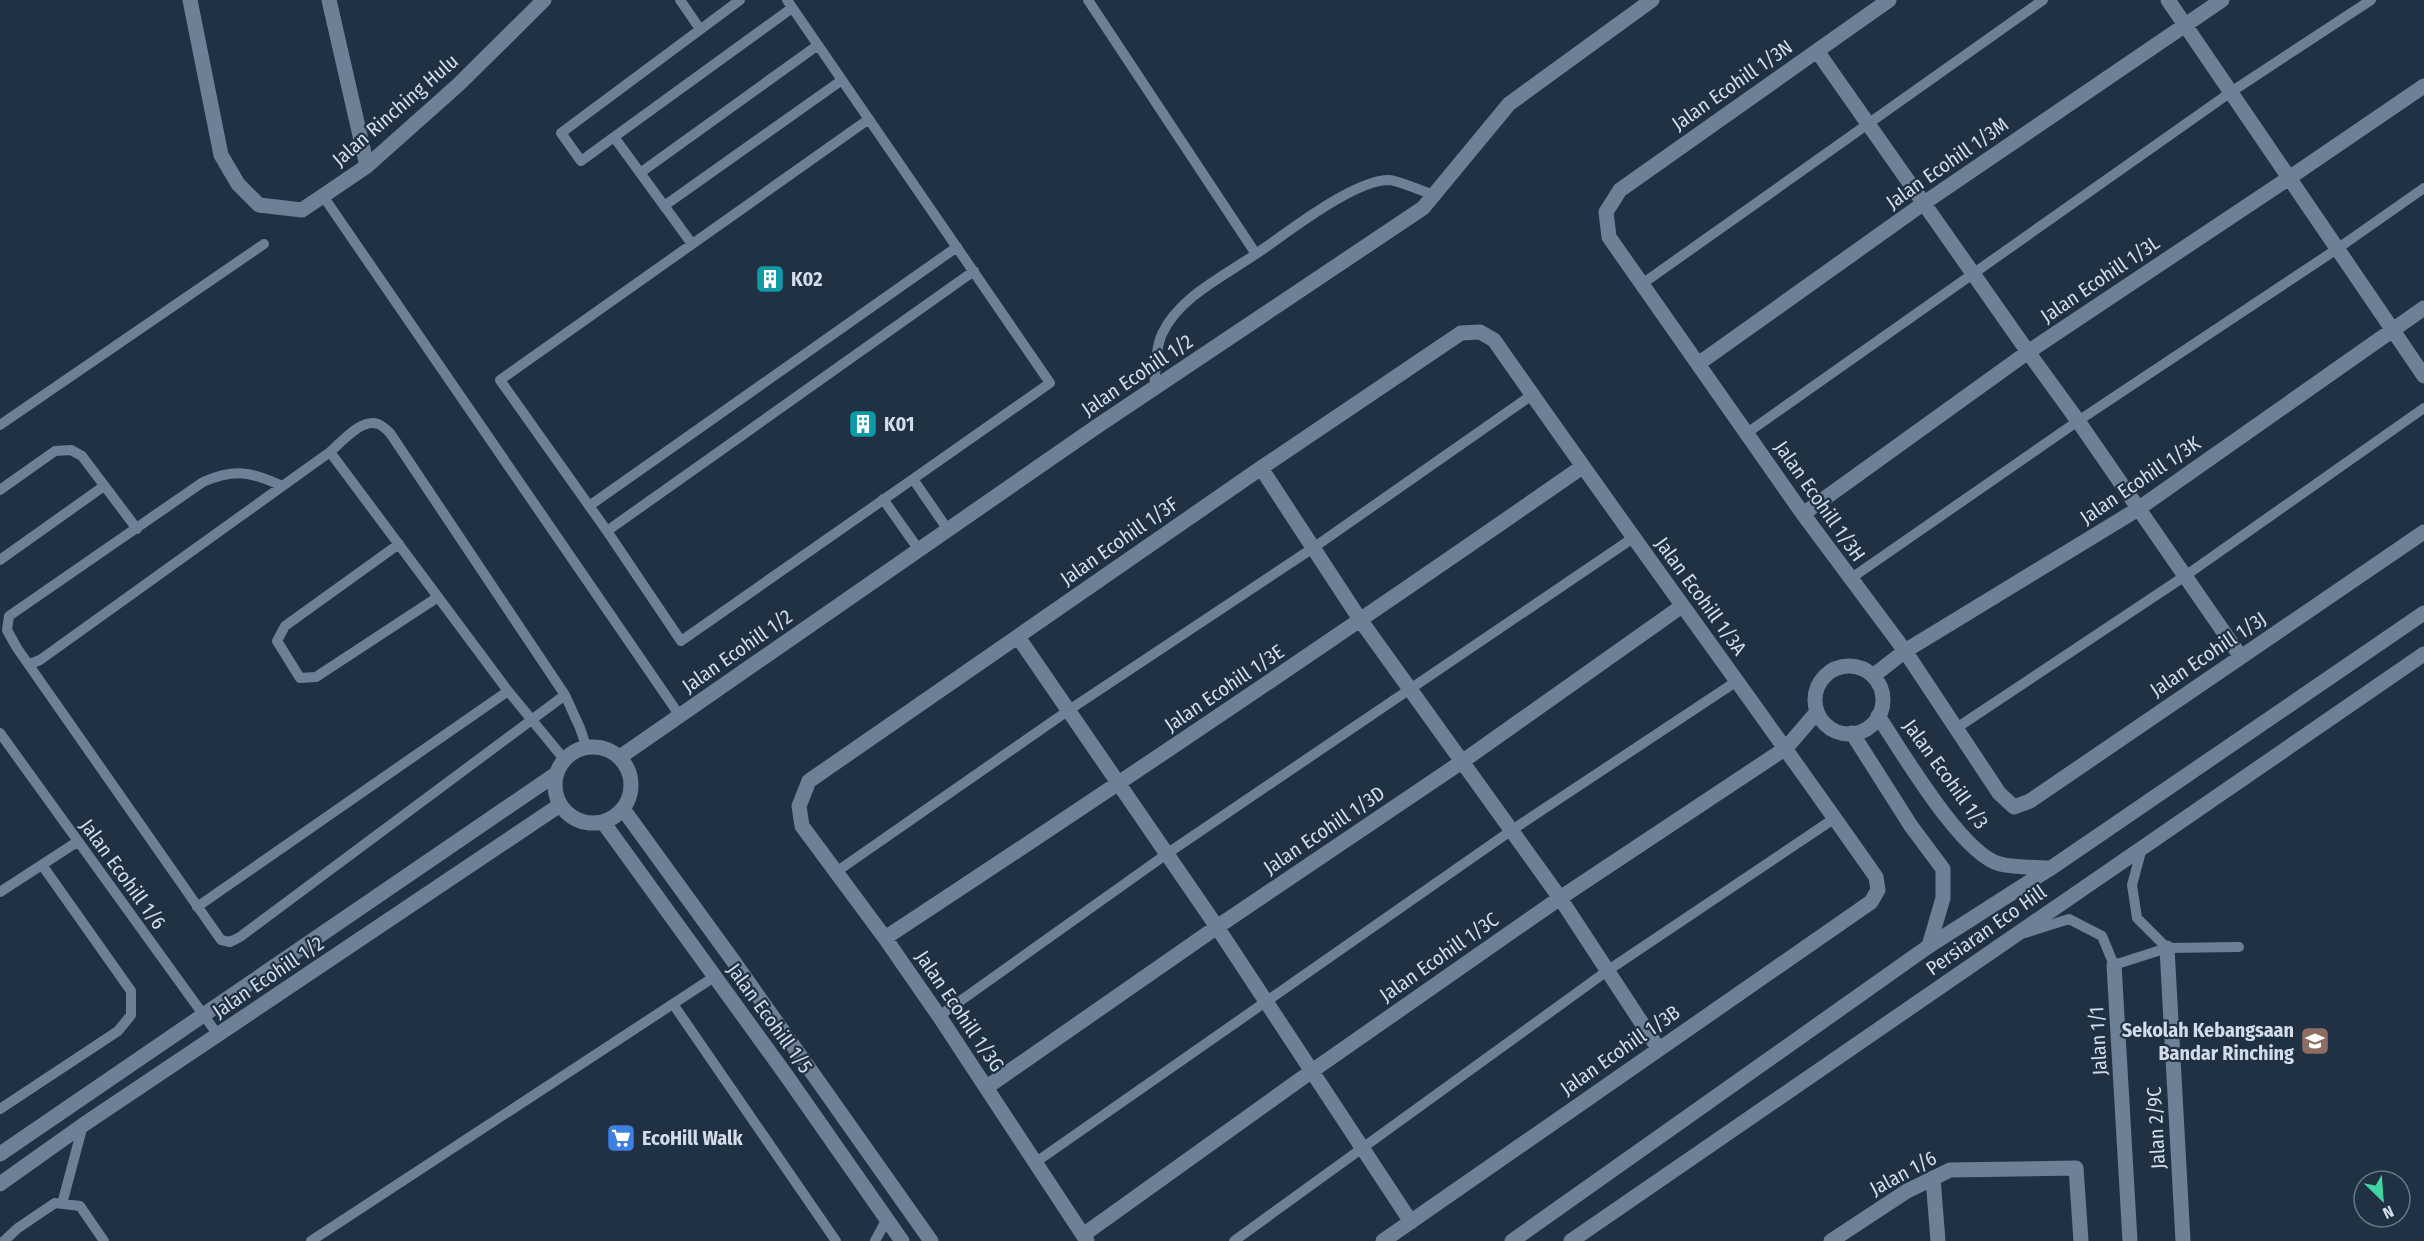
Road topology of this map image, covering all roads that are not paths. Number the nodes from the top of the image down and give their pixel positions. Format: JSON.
{"nodes":[{"id":1,"x":190,"y":0,"type":"edge"},
{"id":2,"x":329,"y":0,"type":"edge"},
{"id":3,"x":544,"y":0,"type":"edge"},
{"id":4,"x":680,"y":0,"type":"edge"},
{"id":5,"x":1088,"y":0,"type":"edge"},
{"id":6,"x":1653,"y":0,"type":"edge"},
{"id":7,"x":1889,"y":0,"type":"edge"},
{"id":8,"x":2043,"y":0,"type":"edge"},
{"id":9,"x":2168,"y":0,"type":"edge"},
{"id":10,"x":2222,"y":0,"type":"edge"},
{"id":11,"x":2371,"y":0,"type":"edge"},
{"id":12,"x":734,"y":2,"type":"edge"},
{"id":13,"x":790,"y":4,"type":"edge"},
{"id":14,"x":2185,"y":25,"type":"junction"},
{"id":15,"x":700,"y":29,"type":"junction"},
{"id":16,"x":818,"y":45,"type":"junction"},
{"id":17,"x":1817,"y":51,"type":"junction"},
{"id":18,"x":842,"y":80,"type":"junction"},
{"id":19,"x":2424,"y":86,"type":"edge"},
{"id":20,"x":2230,"y":92,"type":"junction"},
{"id":21,"x":869,"y":119,"type":"junction"},
{"id":22,"x":1868,"y":123,"type":"junction"},
{"id":23,"x":614,"y":137,"type":"junction"},
{"id":24,"x":367,"y":166,"type":"junction"},
{"id":25,"x":640,"y":173,"type":"junction"},
{"id":26,"x":2289,"y":178,"type":"junction"},
{"id":27,"x":2424,"y":188,"type":"edge"},
{"id":28,"x":1433,"y":195,"type":"junction"},
{"id":29,"x":323,"y":196,"type":"junction"},
{"id":30,"x":1924,"y":203,"type":"junction"},
{"id":31,"x":664,"y":206,"type":"junction"},
{"id":32,"x":1606,"y":213,"type":"joint"},
{"id":33,"x":264,"y":244,"type":"dead end"},
{"id":34,"x":692,"y":244,"type":"junction"},
{"id":35,"x":957,"y":247,"type":"junction"},
{"id":36,"x":2337,"y":249,"type":"junction"},
{"id":37,"x":1256,"y":254,"type":"junction"},
{"id":38,"x":974,"y":271,"type":"junction"},
{"id":39,"x":1973,"y":273,"type":"junction"},
{"id":40,"x":1642,"y":284,"type":"junction"},
{"id":41,"x":2424,"y":308,"type":"edge"},
{"id":42,"x":2392,"y":329,"type":"junction"},
{"id":43,"x":1480,"y":332,"type":"joint"},
{"id":44,"x":2028,"y":352,"type":"junction"},
{"id":45,"x":1698,"y":364,"type":"junction"},
{"id":46,"x":2424,"y":376,"type":"edge"},
{"id":47,"x":1154,"y":389,"type":"junction"},
{"id":48,"x":1532,"y":394,"type":"junction"},
{"id":49,"x":2424,"y":408,"type":"edge"},
{"id":50,"x":2078,"y":421,"type":"junction"},
{"id":51,"x":0,"y":425,"type":"edge"},
{"id":52,"x":1747,"y":433,"type":"junction"},
{"id":53,"x":330,"y":452,"type":"junction"},
{"id":54,"x":1582,"y":467,"type":"junction"},
{"id":55,"x":1261,"y":468,"type":"junction"},
{"id":56,"x":913,"y":479,"type":"junction"},
{"id":57,"x":104,"y":486,"type":"junction"},
{"id":58,"x":282,"y":486,"type":"junction"},
{"id":59,"x":0,"y":490,"type":"edge"},
{"id":60,"x":884,"y":500,"type":"junction"},
{"id":61,"x":589,"y":507,"type":"junction"},
{"id":62,"x":2138,"y":509,"type":"junction"},
{"id":63,"x":1803,"y":514,"type":"junction"},
{"id":64,"x":136,"y":529,"type":"junction"},
{"id":65,"x":948,"y":530,"type":"junction"},
{"id":66,"x":607,"y":531,"type":"junction"},
{"id":67,"x":2424,"y":532,"type":"edge"},
{"id":68,"x":1633,"y":538,"type":"junction"},
{"id":69,"x":399,"y":544,"type":"junction"},
{"id":70,"x":1313,"y":548,"type":"junction"},
{"id":71,"x":919,"y":550,"type":"junction"},
{"id":72,"x":0,"y":560,"type":"edge"},
{"id":73,"x":2185,"y":576,"type":"junction"},
{"id":74,"x":1850,"y":579,"type":"junction"},
{"id":75,"x":438,"y":597,"type":"junction"},
{"id":76,"x":1682,"y":606,"type":"junction"},
{"id":77,"x":2424,"y":613,"type":"edge"},
{"id":78,"x":0,"y":618,"type":"edge"},
{"id":79,"x":1361,"y":621,"type":"junction"},
{"id":80,"x":7,"y":630,"type":"junction"},
{"id":81,"x":1018,"y":637,"type":"junction"},
{"id":82,"x":1905,"y":651,"type":"junction"},
{"id":83,"x":2424,"y":654,"type":"edge"},
{"id":84,"x":2241,"y":657,"type":"junction"},
{"id":85,"x":30,"y":664,"type":"junction"},
{"id":86,"x":1873,"y":676,"type":"junction"},
{"id":87,"x":1737,"y":681,"type":"junction"},
{"id":88,"x":1411,"y":690,"type":"junction"},
{"id":89,"x":508,"y":691,"type":"junction"},
{"id":90,"x":565,"y":695,"type":"junction"},
{"id":91,"x":1069,"y":710,"type":"junction"},
{"id":92,"x":1816,"y":712,"type":"junction"},
{"id":93,"x":680,"y":716,"type":"junction"},
{"id":94,"x":1878,"y":716,"type":"junction"},
{"id":95,"x":530,"y":720,"type":"junction"},
{"id":96,"x":1955,"y":729,"type":"junction"},
{"id":97,"x":0,"y":733,"type":"edge"},
{"id":98,"x":1852,"y":733,"type":"junction"},
{"id":99,"x":586,"y":747,"type":"junction"},
{"id":100,"x":1786,"y":748,"type":"junction"},
{"id":101,"x":620,"y":757,"type":"junction"},
{"id":102,"x":564,"y":759,"type":"junction"},
{"id":103,"x":1463,"y":761,"type":"junction"},
{"id":104,"x":556,"y":774,"type":"junction"},
{"id":105,"x":1120,"y":783,"type":"junction"},
{"id":106,"x":560,"y":805,"type":"junction"},
{"id":107,"x":799,"y":806,"type":"joint"},
{"id":108,"x":2014,"y":807,"type":"joint"},
{"id":109,"x":623,"y":809,"type":"junction"},
{"id":110,"x":1835,"y":819,"type":"junction"},
{"id":111,"x":603,"y":822,"type":"junction"},
{"id":112,"x":1512,"y":830,"type":"junction"},
{"id":113,"x":77,"y":842,"type":"junction"},
{"id":114,"x":2142,"y":848,"type":"junction"},
{"id":115,"x":1168,"y":854,"type":"junction"},
{"id":116,"x":42,"y":865,"type":"junction"},
{"id":117,"x":2051,"y":868,"type":"junction"},
{"id":118,"x":836,"y":872,"type":"junction"},
{"id":119,"x":1878,"y":890,"type":"joint"},
{"id":120,"x":0,"y":892,"type":"edge"},
{"id":121,"x":1560,"y":898,"type":"junction"},
{"id":122,"x":197,"y":907,"type":"junction"},
{"id":123,"x":1217,"y":927,"type":"junction"},
{"id":124,"x":2014,"y":937,"type":"junction"},
{"id":125,"x":885,"y":938,"type":"junction"},
{"id":126,"x":1929,"y":946,"type":"junction"},
{"id":127,"x":2239,"y":947,"type":"dead end"},
{"id":128,"x":2167,"y":948,"type":"junction"},
{"id":129,"x":2114,"y":965,"type":"junction"},
{"id":130,"x":1608,"y":971,"type":"junction"},
{"id":131,"x":714,"y":976,"type":"junction"},
{"id":132,"x":1266,"y":1001,"type":"junction"},
{"id":133,"x":672,"y":1004,"type":"junction"},
{"id":134,"x":203,"y":1015,"type":"junction"},
{"id":135,"x":939,"y":1016,"type":"junction"},
{"id":136,"x":219,"y":1035,"type":"junction"},
{"id":137,"x":1658,"y":1048,"type":"junction"},
{"id":138,"x":1312,"y":1071,"type":"junction"},
{"id":139,"x":987,"y":1087,"type":"junction"},
{"id":140,"x":0,"y":1109,"type":"edge"},
{"id":141,"x":83,"y":1125,"type":"junction"},
{"id":142,"x":1364,"y":1149,"type":"junction"},
{"id":143,"x":0,"y":1154,"type":"edge"},
{"id":144,"x":1036,"y":1162,"type":"junction"},
{"id":145,"x":1934,"y":1178,"type":"junction"},
{"id":146,"x":0,"y":1184,"type":"edge"},
{"id":147,"x":62,"y":1204,"type":"junction"},
{"id":148,"x":887,"y":1219,"type":"junction"},
{"id":149,"x":1411,"y":1222,"type":"junction"},
{"id":150,"x":1085,"y":1238,"type":"edge"},
{"id":151,"x":4,"y":1241,"type":"edge"},
{"id":152,"x":104,"y":1241,"type":"edge"},
{"id":153,"x":310,"y":1241,"type":"edge"},
{"id":154,"x":836,"y":1241,"type":"edge"},
{"id":155,"x":875,"y":1241,"type":"edge"},
{"id":156,"x":902,"y":1241,"type":"edge"},
{"id":157,"x":931,"y":1241,"type":"edge"},
{"id":158,"x":1234,"y":1241,"type":"edge"},
{"id":159,"x":1383,"y":1241,"type":"edge"},
{"id":160,"x":1512,"y":1241,"type":"edge"},
{"id":161,"x":1571,"y":1241,"type":"edge"},
{"id":162,"x":1832,"y":1241,"type":"edge"},
{"id":163,"x":1938,"y":1241,"type":"edge"},
{"id":164,"x":2080,"y":1241,"type":"edge"},
{"id":165,"x":2130,"y":1241,"type":"edge"},
{"id":166,"x":2183,"y":1241,"type":"edge"}],
"edges":[{"from":1,"to":29,"type":"street","name":"Jalan Rinching Hulu"},
{"from":2,"to":24,"type":"street"},
{"from":3,"to":24,"type":"street","name":"Jalan Rinching Hulu"},
{"from":4,"to":15,"type":"lane"},
{"from":5,"to":37,"type":"lane"},
{"from":6,"to":28,"type":"street","name":"Jalan Ecohill 1/2"},
{"from":7,"to":17,"type":"street","name":"Jalan Ecohill 1/3N"},
{"from":8,"to":22,"type":"lane"},
{"from":9,"to":14,"type":"street"},
{"from":10,"to":14,"type":"street","name":"Jalan Ecohill 1/3M"},
{"from":11,"to":20,"type":"lane"},
{"from":12,"to":15,"type":"lane"},
{"from":13,"to":16,"type":"lane"},
{"from":13,"to":23,"type":"lane"},
{"from":14,"to":20,"type":"street"},
{"from":14,"to":30,"type":"street","name":"Jalan Ecohill 1/3M"},
{"from":15,"to":23,"type":"lane"},
{"from":16,"to":18,"type":"lane"},
{"from":16,"to":25,"type":"lane"},
{"from":17,"to":22,"type":"street"},
{"from":17,"to":32,"type":"street","name":"Jalan Ecohill 1/3N"},
{"from":18,"to":21,"type":"lane"},
{"from":18,"to":31,"type":"lane"},
{"from":19,"to":26,"type":"street","name":"Jalan Ecohill 1/3L"},
{"from":20,"to":26,"type":"street"},
{"from":20,"to":39,"type":"lane"},
{"from":21,"to":34,"type":"lane"},
{"from":21,"to":35,"type":"lane"},
{"from":22,"to":30,"type":"street"},
{"from":22,"to":40,"type":"lane"},
{"from":23,"to":25,"type":"lane"},
{"from":24,"to":29,"type":"street","name":"Jalan Rinching Hulu"},
{"from":25,"to":31,"type":"lane"},
{"from":26,"to":36,"type":"street"},
{"from":26,"to":44,"type":"street","name":"Jalan Ecohill 1/3L"},
{"from":27,"to":36,"type":"lane"},
{"from":28,"to":37,"type":"lane"},
{"from":28,"to":47,"type":"street","name":"Jalan Ecohill 1/2"},
{"from":29,"to":93,"type":"lane"},
{"from":30,"to":39,"type":"street"},
{"from":30,"to":45,"type":"street","name":"Jalan Ecohill 1/3M"},
{"from":31,"to":34,"type":"lane"},
{"from":32,"to":40,"type":"street","name":"Jalan Ecohill 1/3H"},
{"from":33,"to":51,"type":"lane"},
{"from":34,"to":61,"type":"lane"},
{"from":35,"to":38,"type":"lane"},
{"from":35,"to":61,"type":"lane"},
{"from":36,"to":42,"type":"street"},
{"from":36,"to":50,"type":"lane"},
{"from":37,"to":47,"type":"lane"},
{"from":38,"to":56,"type":"lane"},
{"from":38,"to":66,"type":"lane"},
{"from":39,"to":44,"type":"street"},
{"from":39,"to":52,"type":"lane"},
{"from":40,"to":45,"type":"street","name":"Jalan Ecohill 1/3H"},
{"from":41,"to":42,"type":"street","name":"Jalan Ecohill 1/3K"},
{"from":42,"to":46,"type":"street"},
{"from":42,"to":62,"type":"street","name":"Jalan Ecohill 1/3K"},
{"from":43,"to":48,"type":"street","name":"Jalan Ecohill 1/3A"},
{"from":43,"to":55,"type":"street","name":"Jalan Ecohill 1/3F"},
{"from":44,"to":50,"type":"street"},
{"from":44,"to":63,"type":"street","name":"Jalan Ecohill 1/3L"},
{"from":45,"to":52,"type":"street","name":"Jalan Ecohill 1/3H"},
{"from":47,"to":65,"type":"street","name":"Jalan Ecohill 1/2"},
{"from":48,"to":54,"type":"street","name":"Jalan Ecohill 1/3A"},
{"from":48,"to":70,"type":"lane"},
{"from":49,"to":73,"type":"lane"},
{"from":50,"to":62,"type":"street"},
{"from":50,"to":74,"type":"lane"},
{"from":52,"to":63,"type":"street","name":"Jalan Ecohill 1/3H"},
{"from":53,"to":58,"type":"lane"},
{"from":53,"to":69,"type":"lane"},
{"from":53,"to":90,"type":"lane"},
{"from":54,"to":68,"type":"street","name":"Jalan Ecohill 1/3A"},
{"from":54,"to":79,"type":"street","name":"Jalan Ecohill 1/3E"},
{"from":55,"to":70,"type":"street"},
{"from":55,"to":81,"type":"street","name":"Jalan Ecohill 1/3F"},
{"from":56,"to":60,"type":"lane"},
{"from":56,"to":65,"type":"lane"},
{"from":57,"to":59,"type":"lane"},
{"from":57,"to":64,"type":"lane"},
{"from":57,"to":72,"type":"lane"},
{"from":58,"to":64,"type":"lane"},
{"from":58,"to":85,"type":"lane"},
{"from":60,"to":66,"type":"lane"},
{"from":60,"to":71,"type":"lane"},
{"from":61,"to":66,"type":"lane"},
{"from":62,"to":73,"type":"street"},
{"from":62,"to":82,"type":"street","name":"Jalan Ecohill 1/3K"},
{"from":63,"to":74,"type":"street","name":"Jalan Ecohill 1/3H"},
{"from":64,"to":80,"type":"lane"},
{"from":65,"to":71,"type":"street","name":"Jalan Ecohill 1/2"},
{"from":67,"to":84,"type":"street","name":"Jalan Ecohill 1/3J"},
{"from":68,"to":76,"type":"street","name":"Jalan Ecohill 1/3A"},
{"from":68,"to":88,"type":"lane"},
{"from":69,"to":75,"type":"lane"},
{"from":69,"to":75,"type":"lane"},
{"from":70,"to":79,"type":"street"},
{"from":70,"to":91,"type":"lane"},
{"from":71,"to":93,"type":"street","name":"Jalan Ecohill 1/2"},
{"from":73,"to":84,"type":"street"},
{"from":73,"to":96,"type":"lane"},
{"from":74,"to":82,"type":"street","name":"Jalan Ecohill 1/3H"},
{"from":75,"to":89,"type":"lane"},
{"from":76,"to":87,"type":"street","name":"Jalan Ecohill 1/3A"},
{"from":76,"to":103,"type":"street","name":"Jalan Ecohill 1/3D"},
{"from":77,"to":117,"type":"street"},
{"from":78,"to":80,"type":"lane"},
{"from":79,"to":88,"type":"street"},
{"from":79,"to":105,"type":"street","name":"Jalan Ecohill 1/3E"},
{"from":80,"to":85,"type":"lane"},
{"from":81,"to":91,"type":"street"},
{"from":81,"to":107,"type":"street","name":"Jalan Ecohill 1/3F"},
{"from":82,"to":86,"type":"street","name":"Jalan Ecohill 1/3K"},
{"from":82,"to":96,"type":"street","name":"Jalan Ecohill 1/3H"},
{"from":83,"to":114,"type":"street","name":"Persiaran Eco Hill"},
{"from":84,"to":108,"type":"street","name":"Jalan Ecohill 1/3J"},
{"from":85,"to":122,"type":"lane"},
{"from":86,"to":92,"type":"street"},
{"from":86,"to":94,"type":"street","name":"Jalan Ecohill 1/3"},
{"from":87,"to":100,"type":"street","name":"Jalan Ecohill 1/3A"},
{"from":87,"to":112,"type":"lane"},
{"from":88,"to":103,"type":"street"},
{"from":88,"to":115,"type":"lane"},
{"from":89,"to":95,"type":"lane"},
{"from":89,"to":122,"type":"lane"},
{"from":90,"to":95,"type":"lane"},
{"from":90,"to":99,"type":"lane"},
{"from":91,"to":105,"type":"street"},
{"from":91,"to":118,"type":"lane"},
{"from":92,"to":98,"type":"street"},
{"from":92,"to":100,"type":"street","name":"Jalan Ecohill 1/3C"},
{"from":93,"to":101,"type":"street","name":"Jalan Ecohill 1/2"},
{"from":94,"to":98,"type":"street","name":"Jalan Ecohill 1/3"},
{"from":94,"to":117,"type":"street","name":"Jalan Ecohill 1/3"},
{"from":95,"to":102,"type":"lane"},
{"from":95,"to":122,"type":"lane"},
{"from":96,"to":108,"type":"street","name":"Jalan Ecohill 1/3H"},
{"from":97,"to":113,"type":"lane","name":"Jalan Ecohill 1/6"},
{"from":98,"to":126,"type":"street"},
{"from":99,"to":101,"type":"street"},
{"from":99,"to":102,"type":"street"},
{"from":100,"to":110,"type":"street","name":"Jalan Ecohill 1/3A"},
{"from":100,"to":121,"type":"street","name":"Jalan Ecohill 1/3C"},
{"from":101,"to":109,"type":"street"},
{"from":102,"to":104,"type":"street"},
{"from":103,"to":112,"type":"street"},
{"from":103,"to":123,"type":"street","name":"Jalan Ecohill 1/3D"},
{"from":104,"to":106,"type":"street"},
{"from":104,"to":134,"type":"street","name":"Jalan Ecohill 1/2"},
{"from":105,"to":115,"type":"street"},
{"from":105,"to":125,"type":"street","name":"Jalan Ecohill 1/3E"},
{"from":106,"to":111,"type":"street"},
{"from":106,"to":136,"type":"street","name":"Jalan Ecohill 1/2"},
{"from":107,"to":118,"type":"street","name":"Jalan Ecohill 1/3G"},
{"from":109,"to":111,"type":"street"},
{"from":109,"to":157,"type":"street"},
{"from":110,"to":119,"type":"street","name":"Jalan Ecohill 1/3A"},
{"from":110,"to":130,"type":"lane"},
{"from":111,"to":131,"type":"street","name":"Jalan Ecohill 1/5"},
{"from":112,"to":121,"type":"street"},
{"from":112,"to":132,"type":"lane"},
{"from":113,"to":116,"type":"lane"},
{"from":113,"to":134,"type":"lane","name":"Jalan Ecohill 1/6"},
{"from":114,"to":124,"type":"street","name":"Persiaran Eco Hill"},
{"from":114,"to":128,"type":"lane"},
{"from":115,"to":123,"type":"street"},
{"from":115,"to":135,"type":"lane"},
{"from":116,"to":120,"type":"lane"},
{"from":116,"to":140,"type":"lane"},
{"from":117,"to":126,"type":"street"},
{"from":118,"to":125,"type":"street","name":"Jalan Ecohill 1/3G"},
{"from":119,"to":137,"type":"street","name":"Jalan Ecohill 1/3B"},
{"from":121,"to":130,"type":"street"},
{"from":121,"to":138,"type":"street","name":"Jalan Ecohill 1/3C"},
{"from":123,"to":132,"type":"street"},
{"from":123,"to":139,"type":"street","name":"Jalan Ecohill 1/3D"},
{"from":124,"to":129,"type":"lane","name":"Jalan 1/1"},
{"from":124,"to":161,"type":"street","name":"Persiaran Eco Hill"},
{"from":125,"to":135,"type":"street","name":"Jalan Ecohill 1/3G"},
{"from":126,"to":160,"type":"street"},
{"from":127,"to":128,"type":"lane"},
{"from":128,"to":129,"type":"lane"},
{"from":128,"to":166,"type":"street","name":"Jalan 2/9C"},
{"from":129,"to":165,"type":"street","name":"Jalan 1/1"},
{"from":130,"to":137,"type":"street"},
{"from":130,"to":142,"type":"lane"},
{"from":131,"to":133,"type":"lane"},
{"from":131,"to":148,"type":"street","name":"Jalan Ecohill 1/5"},
{"from":132,"to":138,"type":"street"},
{"from":132,"to":144,"type":"lane"},
{"from":133,"to":153,"type":"lane"},
{"from":133,"to":154,"type":"lane"},
{"from":134,"to":136,"type":"lane","name":"Jalan Ecohill 1/6"},
{"from":134,"to":143,"type":"street","name":"Jalan Ecohill 1/2"},
{"from":135,"to":139,"type":"street","name":"Jalan Ecohill 1/3G"},
{"from":136,"to":141,"type":"street","name":"Jalan Ecohill 1/2"},
{"from":137,"to":149,"type":"street","name":"Jalan Ecohill 1/3B"},
{"from":138,"to":142,"type":"street"},
{"from":138,"to":150,"type":"street","name":"Jalan Ecohill 1/3C"},
{"from":139,"to":144,"type":"street","name":"Jalan Ecohill 1/3G"},
{"from":141,"to":146,"type":"street","name":"Jalan Ecohill 1/2"},
{"from":141,"to":147,"type":"lane"},
{"from":142,"to":149,"type":"street"},
{"from":142,"to":158,"type":"lane"},
{"from":144,"to":150,"type":"street","name":"Jalan Ecohill 1/3G"},
{"from":145,"to":162,"type":"street","name":"Jalan 1/6"},
{"from":145,"to":163,"type":"street"},
{"from":145,"to":164,"type":"street","name":"Jalan 1/6"},
{"from":147,"to":151,"type":"lane"},
{"from":147,"to":152,"type":"lane"},
{"from":148,"to":155,"type":"lane"},
{"from":148,"to":156,"type":"street","name":"Jalan Ecohill 1/5"},
{"from":149,"to":159,"type":"street","name":"Jalan Ecohill 1/3B"}]}
